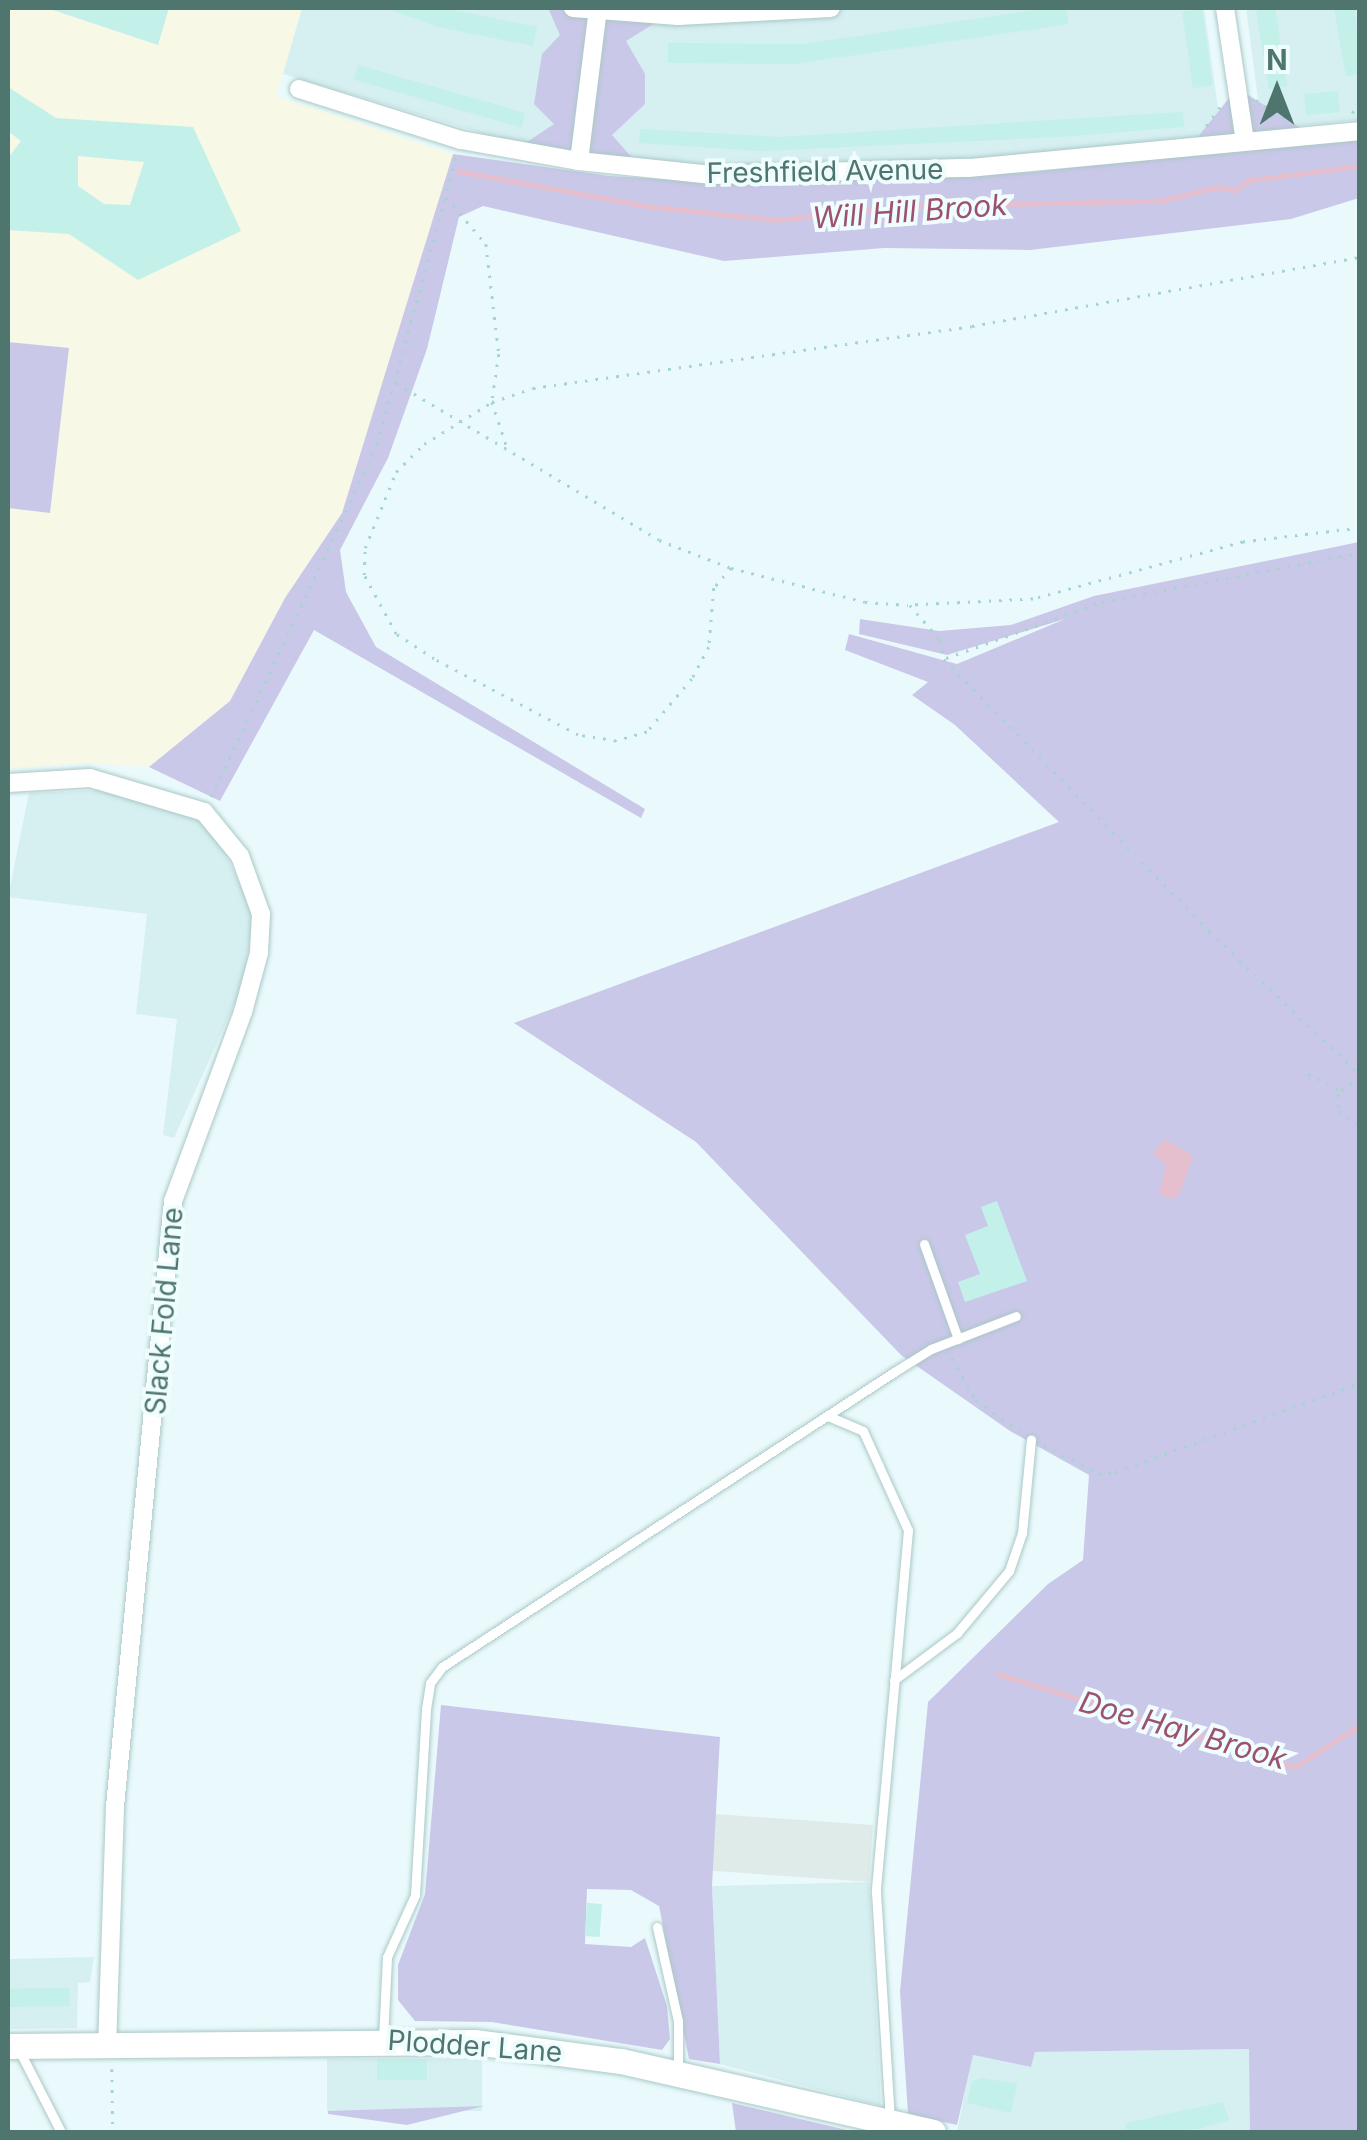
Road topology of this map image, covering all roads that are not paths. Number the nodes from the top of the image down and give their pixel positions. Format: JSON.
{"nodes":[{"id":1,"x":574,"y":8,"type":"edge"},
{"id":2,"x":831,"y":8,"type":"edge"},
{"id":3,"x":1226,"y":8,"type":"edge"},
{"id":4,"x":598,"y":10,"type":"edge"},
{"id":5,"x":769,"y":11,"type":"edge"},
{"id":6,"x":299,"y":90,"type":"dead end"},
{"id":7,"x":1360,"y":131,"type":"edge"},
{"id":8,"x":1245,"y":142,"type":"junction"},
{"id":9,"x":579,"y":162,"type":"junction"},
{"id":10,"x":8,"y":783,"type":"edge"},
{"id":11,"x":924,"y":1244,"type":"dead end"},
{"id":12,"x":1016,"y":1316,"type":"dead end"},
{"id":13,"x":958,"y":1339,"type":"junction"},
{"id":14,"x":828,"y":1416,"type":"junction"},
{"id":15,"x":1031,"y":1439,"type":"road end"},
{"id":16,"x":894,"y":1680,"type":"junction"},
{"id":17,"x":657,"y":1927,"type":"dead end"},
{"id":18,"x":383,"y":2039,"type":"junction"},
{"id":19,"x":109,"y":2043,"type":"junction"},
{"id":20,"x":12,"y":2046,"type":"edge"},
{"id":21,"x":678,"y":2072,"type":"junction"},
{"id":22,"x":890,"y":2123,"type":"junction"},
{"id":23,"x":61,"y":2132,"type":"edge"},
{"id":24,"x":934,"y":2132,"type":"edge"}],
"edges":[{"from":1,"to":4,"type":"street"},
{"from":2,"to":5,"type":"street"},
{"from":3,"to":8,"type":"street"},
{"from":4,"to":5,"type":"street"},
{"from":4,"to":9,"type":"street"},
{"from":6,"to":9,"type":"street","name":"Freshfield Avenue"},
{"from":7,"to":8,"type":"street","name":"Freshfield Avenue"},
{"from":8,"to":9,"type":"street","name":"Freshfield Avenue"},
{"from":10,"to":19,"type":"street","name":"Slack Fold Lane"},
{"from":11,"to":13,"type":"lane"},
{"from":12,"to":13,"type":"lane"},
{"from":13,"to":14,"type":"lane"},
{"from":14,"to":16,"type":"lane"},
{"from":14,"to":18,"type":"lane"},
{"from":15,"to":16,"type":"lane"},
{"from":16,"to":22,"type":"lane"},
{"from":17,"to":21,"type":"lane"},
{"from":18,"to":19,"type":"main road","name":"Plodder Lane"},
{"from":18,"to":21,"type":"main road","name":"Plodder Lane"},
{"from":19,"to":20,"type":"main road","name":"Plodder Lane"},
{"from":20,"to":23,"type":"lane"},
{"from":21,"to":22,"type":"main road","name":"Plodder Lane"},
{"from":22,"to":24,"type":"main road","name":"Plodder Lane"}]}
